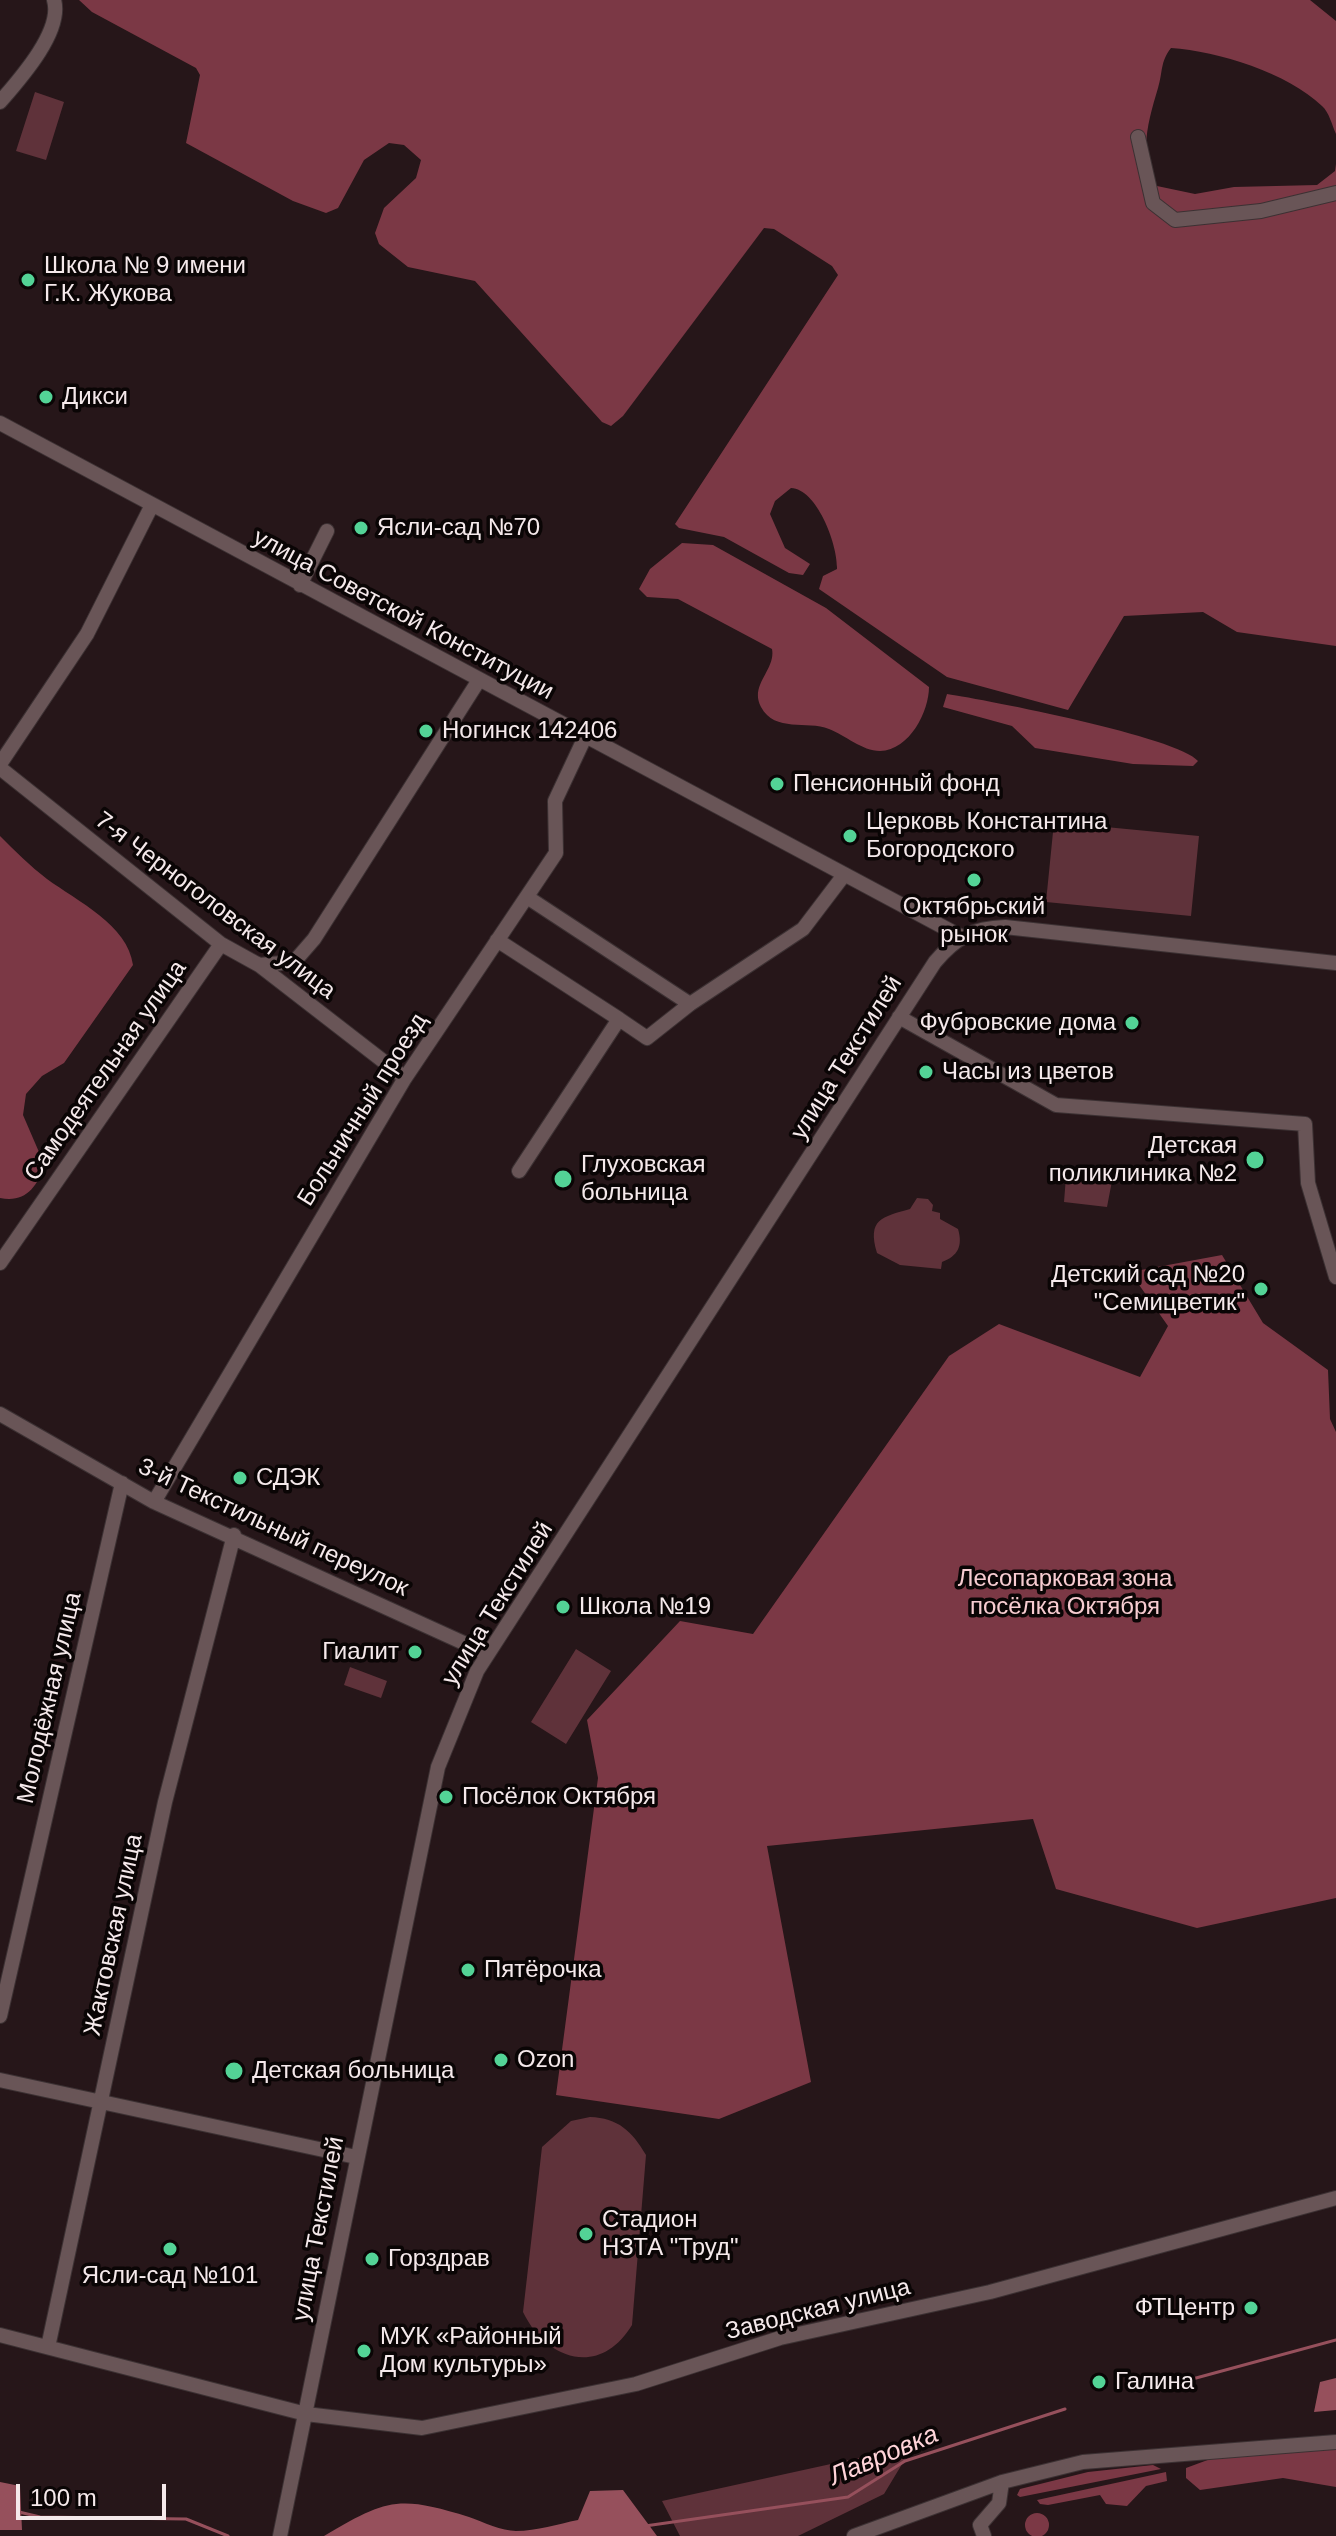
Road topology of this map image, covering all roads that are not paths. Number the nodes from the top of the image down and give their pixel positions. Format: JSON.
{"nodes":[{"id":1,"x":54,"y":0,"type":"edge"},
{"id":2,"x":0,"y":102,"type":"edge"},
{"id":3,"x":1138,"y":137,"type":"dead end"},
{"id":4,"x":1336,"y":193,"type":"edge"},
{"id":5,"x":0,"y":423,"type":"edge"},
{"id":6,"x":152,"y":505,"type":"junction"},
{"id":7,"x":327,"y":531,"type":"dead end"},
{"id":8,"x":300,"y":585,"type":"junction"},
{"id":9,"x":479,"y":680,"type":"junction"},
{"id":10,"x":585,"y":737,"type":"junction"},
{"id":11,"x":0,"y":766,"type":"edge"},
{"id":12,"x":844,"y":875,"type":"junction"},
{"id":13,"x":527,"y":897,"type":"junction"},
{"id":14,"x":960,"y":936,"type":"junction"},
{"id":15,"x":497,"y":940,"type":"junction"},
{"id":16,"x":221,"y":944,"type":"junction"},
{"id":17,"x":1336,"y":963,"type":"edge"},
{"id":18,"x":259,"y":965,"type":"junction"},
{"id":19,"x":690,"y":1004,"type":"junction"},
{"id":20,"x":899,"y":1017,"type":"junction"},
{"id":21,"x":619,"y":1019,"type":"junction"},
{"id":22,"x":405,"y":1078,"type":"junction"},
{"id":23,"x":519,"y":1171,"type":"dead end"},
{"id":24,"x":0,"y":1263,"type":"edge"},
{"id":25,"x":1336,"y":1277,"type":"edge"},
{"id":26,"x":0,"y":1414,"type":"edge"},
{"id":27,"x":122,"y":1483,"type":"junction"},
{"id":28,"x":154,"y":1502,"type":"junction"},
{"id":29,"x":234,"y":1535,"type":"junction"},
{"id":30,"x":488,"y":1654,"type":"junction"},
{"id":31,"x":0,"y":2016,"type":"edge"},
{"id":32,"x":0,"y":2080,"type":"edge"},
{"id":33,"x":102,"y":2102,"type":"junction"},
{"id":34,"x":356,"y":2157,"type":"junction"},
{"id":35,"x":1336,"y":2198,"type":"edge"},
{"id":36,"x":0,"y":2335,"type":"edge"},
{"id":37,"x":48,"y":2347,"type":"junction"},
{"id":38,"x":306,"y":2414,"type":"junction"},
{"id":39,"x":1336,"y":2442,"type":"edge"},
{"id":40,"x":1002,"y":2482,"type":"junction"},
{"id":41,"x":280,"y":2536,"type":"edge"},
{"id":42,"x":854,"y":2536,"type":"edge"},
{"id":43,"x":984,"y":2536,"type":"edge"}],
"edges":[{"from":1,"to":2,"type":"street"},
{"from":3,"to":4,"type":"street"},
{"from":5,"to":6,"type":"street","name":"улица Советской Конституции"},
{"from":6,"to":8,"type":"street","name":"улица Советской Конституции"},
{"from":6,"to":11,"type":"street"},
{"from":7,"to":8,"type":"street"},
{"from":8,"to":9,"type":"street","name":"улица Советской Конституции"},
{"from":9,"to":10,"type":"street","name":"улица Советской Конституции"},
{"from":9,"to":18,"type":"street"},
{"from":10,"to":12,"type":"street","name":"улица Советской Конституции"},
{"from":10,"to":13,"type":"street","name":"Больничный проезд"},
{"from":11,"to":16,"type":"street","name":"7-я Черноголовская улица"},
{"from":12,"to":14,"type":"street","name":"улица Советской Конституции"},
{"from":12,"to":19,"type":"street"},
{"from":13,"to":15,"type":"street","name":"Больничный проезд"},
{"from":13,"to":19,"type":"street"},
{"from":14,"to":17,"type":"street"},
{"from":14,"to":20,"type":"street","name":"улица Текстилей"},
{"from":15,"to":21,"type":"street"},
{"from":15,"to":22,"type":"street","name":"Больничный проезд"},
{"from":16,"to":18,"type":"street","name":"7-я Черноголовская улица"},
{"from":16,"to":24,"type":"street","name":"Самодеятельная улица"},
{"from":18,"to":22,"type":"street","name":"7-я Черноголовская улица"},
{"from":19,"to":21,"type":"street"},
{"from":20,"to":25,"type":"street"},
{"from":20,"to":30,"type":"street","name":"улица Текстилей"},
{"from":21,"to":23,"type":"street"},
{"from":22,"to":28,"type":"street","name":"Больничный проезд"},
{"from":26,"to":27,"type":"street","name":"3-й Текстильный переулок"},
{"from":27,"to":28,"type":"street","name":"3-й Текстильный переулок"},
{"from":27,"to":31,"type":"street","name":"Молодёжная улица"},
{"from":28,"to":29,"type":"street","name":"3-й Текстильный переулок"},
{"from":29,"to":30,"type":"street","name":"3-й Текстильный переулок"},
{"from":29,"to":33,"type":"street","name":"Жактовская улица"},
{"from":30,"to":34,"type":"street","name":"улица Текстилей"},
{"from":32,"to":33,"type":"street"},
{"from":33,"to":34,"type":"street"},
{"from":33,"to":37,"type":"street","name":"Жактовская улица"},
{"from":34,"to":38,"type":"street","name":"улица Текстилей"},
{"from":35,"to":38,"type":"street","name":"Заводская улица"},
{"from":36,"to":37,"type":"street","name":"Заводская улица"},
{"from":37,"to":38,"type":"street","name":"Заводская улица"},
{"from":38,"to":41,"type":"street","name":"улица Текстилей"},
{"from":39,"to":40,"type":"street"},
{"from":40,"to":42,"type":"street"},
{"from":40,"to":43,"type":"street"}]}
